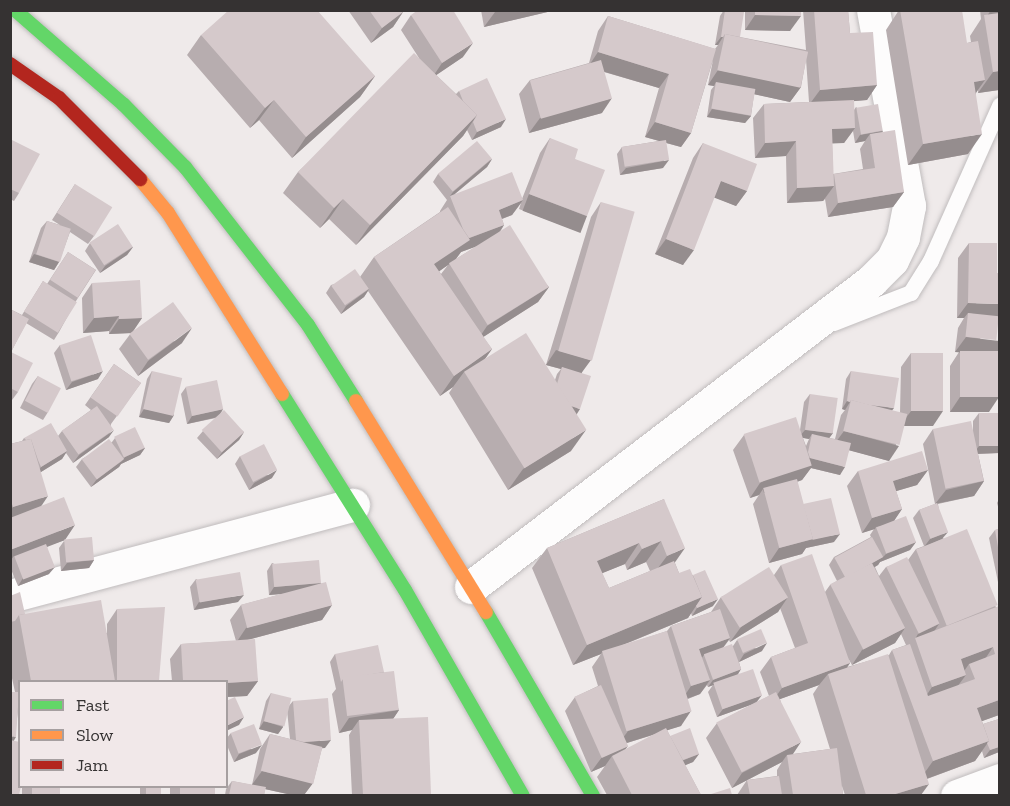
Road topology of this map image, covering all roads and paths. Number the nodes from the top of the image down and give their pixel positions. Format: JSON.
{"nodes":[{"id":1,"x":15,"y":10,"type":"edge"},
{"id":2,"x":873,"y":10,"type":"edge"},
{"id":3,"x":10,"y":64,"type":"edge"},
{"id":4,"x":999,"y":106,"type":"edge"},
{"id":5,"x":797,"y":338,"type":"junction"},
{"id":6,"x":353,"y":505,"type":"junction"},
{"id":7,"x":471,"y":587,"type":"junction"},
{"id":8,"x":10,"y":596,"type":"edge"},
{"id":9,"x":999,"y":780,"type":"edge"},
{"id":10,"x":523,"y":795,"type":"edge"},
{"id":11,"x":593,"y":795,"type":"edge"},
{"id":12,"x":957,"y":795,"type":"edge"}],
"edges":[{"from":1,"to":7,"type":"street"},
{"from":2,"to":5,"type":"street"},
{"from":3,"to":6,"type":"street"},
{"from":4,"to":5,"type":"lane"},
{"from":5,"to":7,"type":"street"},
{"from":6,"to":8,"type":"street"},
{"from":6,"to":10,"type":"street"},
{"from":7,"to":11,"type":"street"},
{"from":9,"to":12,"type":"street"}]}
